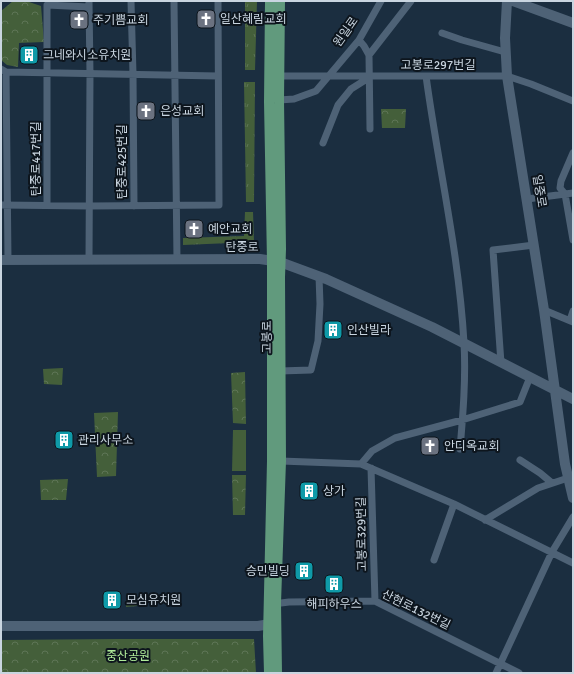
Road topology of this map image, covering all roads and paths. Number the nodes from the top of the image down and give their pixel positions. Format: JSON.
{"nodes":[{"id":1,"x":131,"y":1,"type":"edge"},
{"id":2,"x":174,"y":1,"type":"edge"},
{"id":3,"x":218,"y":1,"type":"edge"},
{"id":4,"x":270,"y":1,"type":"edge"},
{"id":5,"x":280,"y":1,"type":"edge"},
{"id":6,"x":381,"y":1,"type":"edge"},
{"id":7,"x":411,"y":1,"type":"edge"},
{"id":8,"x":507,"y":1,"type":"edge"},
{"id":9,"x":513,"y":1,"type":"edge"},
{"id":10,"x":89,"y":4,"type":"edge"},
{"id":11,"x":573,"y":23,"type":"edge"},
{"id":12,"x":442,"y":33,"type":"dead end"},
{"id":13,"x":359,"y":40,"type":"junction"},
{"id":14,"x":505,"y":52,"type":"junction"},
{"id":15,"x":369,"y":55,"type":"junction"},
{"id":16,"x":3,"y":70,"type":"edge"},
{"id":17,"x":46,"y":73,"type":"junction"},
{"id":18,"x":90,"y":74,"type":"junction"},
{"id":19,"x":133,"y":74,"type":"junction"},
{"id":20,"x":176,"y":75,"type":"junction"},
{"id":21,"x":218,"y":76,"type":"junction"},
{"id":22,"x":280,"y":76,"type":"junction"},
{"id":23,"x":329,"y":76,"type":"junction"},
{"id":24,"x":370,"y":76,"type":"junction"},
{"id":25,"x":426,"y":76,"type":"junction"},
{"id":26,"x":506,"y":76,"type":"junction"},
{"id":27,"x":279,"y":100,"type":"junction"},
{"id":28,"x":573,"y":101,"type":"edge"},
{"id":29,"x":3,"y":106,"type":"edge"},
{"id":30,"x":370,"y":129,"type":"dead end"},
{"id":31,"x":323,"y":142,"type":"dead end"},
{"id":32,"x":573,"y":153,"type":"edge"},
{"id":33,"x":573,"y":193,"type":"edge"},
{"id":34,"x":565,"y":194,"type":"junction"},
{"id":35,"x":527,"y":198,"type":"junction"},
{"id":36,"x":4,"y":205,"type":"edge"},
{"id":37,"x":48,"y":205,"type":"junction"},
{"id":38,"x":90,"y":206,"type":"junction"},
{"id":39,"x":134,"y":206,"type":"junction"},
{"id":40,"x":177,"y":206,"type":"junction"},
{"id":41,"x":573,"y":240,"type":"edge"},
{"id":42,"x":534,"y":244,"type":"junction"},
{"id":43,"x":4,"y":260,"type":"edge"},
{"id":44,"x":89,"y":260,"type":"junction"},
{"id":45,"x":177,"y":260,"type":"junction"},
{"id":46,"x":276,"y":261,"type":"junction"},
{"id":47,"x":320,"y":276,"type":"junction"},
{"id":48,"x":544,"y":310,"type":"junction"},
{"id":49,"x":573,"y":311,"type":"edge"},
{"id":50,"x":571,"y":321,"type":"edge"},
{"id":51,"x":464,"y":344,"type":"junction"},
{"id":52,"x":501,"y":363,"type":"junction"},
{"id":53,"x":280,"y":371,"type":"junction"},
{"id":54,"x":530,"y":377,"type":"junction"},
{"id":55,"x":555,"y":389,"type":"junction"},
{"id":56,"x":573,"y":399,"type":"edge"},
{"id":57,"x":462,"y":420,"type":"junction"},
{"id":58,"x":460,"y":449,"type":"dead end"},
{"id":59,"x":520,"y":460,"type":"dead end"},
{"id":60,"x":281,"y":461,"type":"junction"},
{"id":61,"x":361,"y":464,"type":"junction"},
{"id":62,"x":372,"y":468,"type":"junction"},
{"id":63,"x":568,"y":478,"type":"junction"},
{"id":64,"x":552,"y":483,"type":"junction"},
{"id":65,"x":573,"y":496,"type":"edge"},
{"id":66,"x":454,"y":504,"type":"junction"},
{"id":67,"x":573,"y":517,"type":"edge"},
{"id":68,"x":485,"y":520,"type":"junction"},
{"id":69,"x":552,"y":552,"type":"junction"},
{"id":70,"x":434,"y":560,"type":"dead end"},
{"id":71,"x":573,"y":563,"type":"edge"},
{"id":72,"x":375,"y":601,"type":"junction"},
{"id":73,"x":272,"y":604,"type":"junction"},
{"id":74,"x":272,"y":624,"type":"junction"},
{"id":75,"x":1,"y":626,"type":"edge"},
{"id":76,"x":500,"y":663,"type":"junction"},
{"id":77,"x":269,"y":673,"type":"edge"},
{"id":78,"x":277,"y":673,"type":"edge"},
{"id":79,"x":496,"y":673,"type":"edge"},
{"id":80,"x":519,"y":673,"type":"edge"}],
"edges":[{"from":1,"to":19,"type":"street","name":"탄중로425번길"},
{"from":2,"to":20,"type":"street"},
{"from":3,"to":21,"type":"street"},
{"from":4,"to":46,"type":"main road","name":"고봉로"},
{"from":5,"to":22,"type":"main road","name":"고봉로"},
{"from":6,"to":13,"type":"street","name":"원일로"},
{"from":7,"to":15,"type":"street"},
{"from":8,"to":14,"type":"street","name":"일중로"},
{"from":9,"to":11,"type":"street"},
{"from":10,"to":17,"type":"street"},
{"from":10,"to":18,"type":"street"},
{"from":12,"to":14,"type":"street"},
{"from":13,"to":15,"type":"street"},
{"from":13,"to":23,"type":"street","name":"원일로"},
{"from":14,"to":26,"type":"street","name":"일중로"},
{"from":15,"to":24,"type":"street"},
{"from":16,"to":17,"type":"street"},
{"from":16,"to":29,"type":"street"},
{"from":17,"to":18,"type":"street"},
{"from":17,"to":37,"type":"street","name":"탄중로417번길"},
{"from":18,"to":19,"type":"street"},
{"from":18,"to":38,"type":"street"},
{"from":19,"to":20,"type":"street"},
{"from":19,"to":39,"type":"street","name":"탄중로425번길"},
{"from":20,"to":21,"type":"street"},
{"from":20,"to":40,"type":"street"},
{"from":21,"to":40,"type":"street"},
{"from":22,"to":23,"type":"street","name":"고봉로297번길"},
{"from":22,"to":27,"type":"main road","name":"고봉로"},
{"from":23,"to":24,"type":"street","name":"고봉로297번길"},
{"from":23,"to":27,"type":"street","name":"원일로"},
{"from":24,"to":25,"type":"street","name":"고봉로297번길"},
{"from":24,"to":30,"type":"street"},
{"from":24,"to":31,"type":"street"},
{"from":25,"to":26,"type":"street","name":"고봉로297번길"},
{"from":25,"to":51,"type":"street"},
{"from":26,"to":28,"type":"street"},
{"from":26,"to":35,"type":"street","name":"일중로"},
{"from":27,"to":46,"type":"main road","name":"고봉로"},
{"from":29,"to":36,"type":"street"},
{"from":32,"to":34,"type":"street"},
{"from":33,"to":34,"type":"street"},
{"from":34,"to":35,"type":"street"},
{"from":34,"to":41,"type":"street"},
{"from":35,"to":42,"type":"street","name":"일중로"},
{"from":36,"to":37,"type":"street","name":"탄중로417번길"},
{"from":36,"to":43,"type":"street"},
{"from":37,"to":38,"type":"street","name":"탄중로425번길"},
{"from":38,"to":39,"type":"street","name":"탄중로425번길"},
{"from":38,"to":44,"type":"street"},
{"from":39,"to":40,"type":"street"},
{"from":40,"to":45,"type":"street"},
{"from":42,"to":48,"type":"street","name":"일중로"},
{"from":42,"to":52,"type":"street"},
{"from":43,"to":44,"type":"street","name":"탄중로"},
{"from":44,"to":45,"type":"street","name":"탄중로"},
{"from":45,"to":46,"type":"street","name":"탄중로"},
{"from":46,"to":47,"type":"street","name":"탄중로"},
{"from":46,"to":53,"type":"main road","name":"고봉로"},
{"from":46,"to":73,"type":"main road","name":"고봉로"},
{"from":47,"to":51,"type":"street","name":"탄중로"},
{"from":47,"to":53,"type":"street"},
{"from":48,"to":50,"type":"street"},
{"from":48,"to":55,"type":"street","name":"일중로"},
{"from":49,"to":50,"type":"street"},
{"from":51,"to":52,"type":"street","name":"탄중로"},
{"from":51,"to":57,"type":"street"},
{"from":52,"to":54,"type":"street","name":"탄중로"},
{"from":53,"to":60,"type":"main road","name":"고봉로"},
{"from":54,"to":55,"type":"street","name":"탄중로"},
{"from":54,"to":57,"type":"street"},
{"from":55,"to":56,"type":"street","name":"탄중로"},
{"from":55,"to":63,"type":"street","name":"일중로"},
{"from":57,"to":58,"type":"street"},
{"from":57,"to":61,"type":"street"},
{"from":59,"to":64,"type":"street"},
{"from":60,"to":61,"type":"street"},
{"from":60,"to":73,"type":"main road","name":"고봉로"},
{"from":61,"to":62,"type":"street"},
{"from":62,"to":66,"type":"street"},
{"from":62,"to":72,"type":"street","name":"고봉로329번길"},
{"from":63,"to":64,"type":"street"},
{"from":63,"to":65,"type":"street","name":"일중로"},
{"from":64,"to":68,"type":"street"},
{"from":66,"to":68,"type":"street"},
{"from":66,"to":70,"type":"street"},
{"from":67,"to":69,"type":"street"},
{"from":68,"to":69,"type":"street"},
{"from":69,"to":71,"type":"street"},
{"from":69,"to":76,"type":"street"},
{"from":72,"to":73,"type":"street","name":"산현로132번길"},
{"from":72,"to":76,"type":"street","name":"산현로132번길"},
{"from":73,"to":74,"type":"main road","name":"고봉로"},
{"from":74,"to":75,"type":"street"},
{"from":74,"to":77,"type":"main road","name":"고봉로"},
{"from":74,"to":78,"type":"main road","name":"고봉로"},
{"from":76,"to":79,"type":"street"},
{"from":76,"to":80,"type":"street","name":"산현로132번길"}]}
